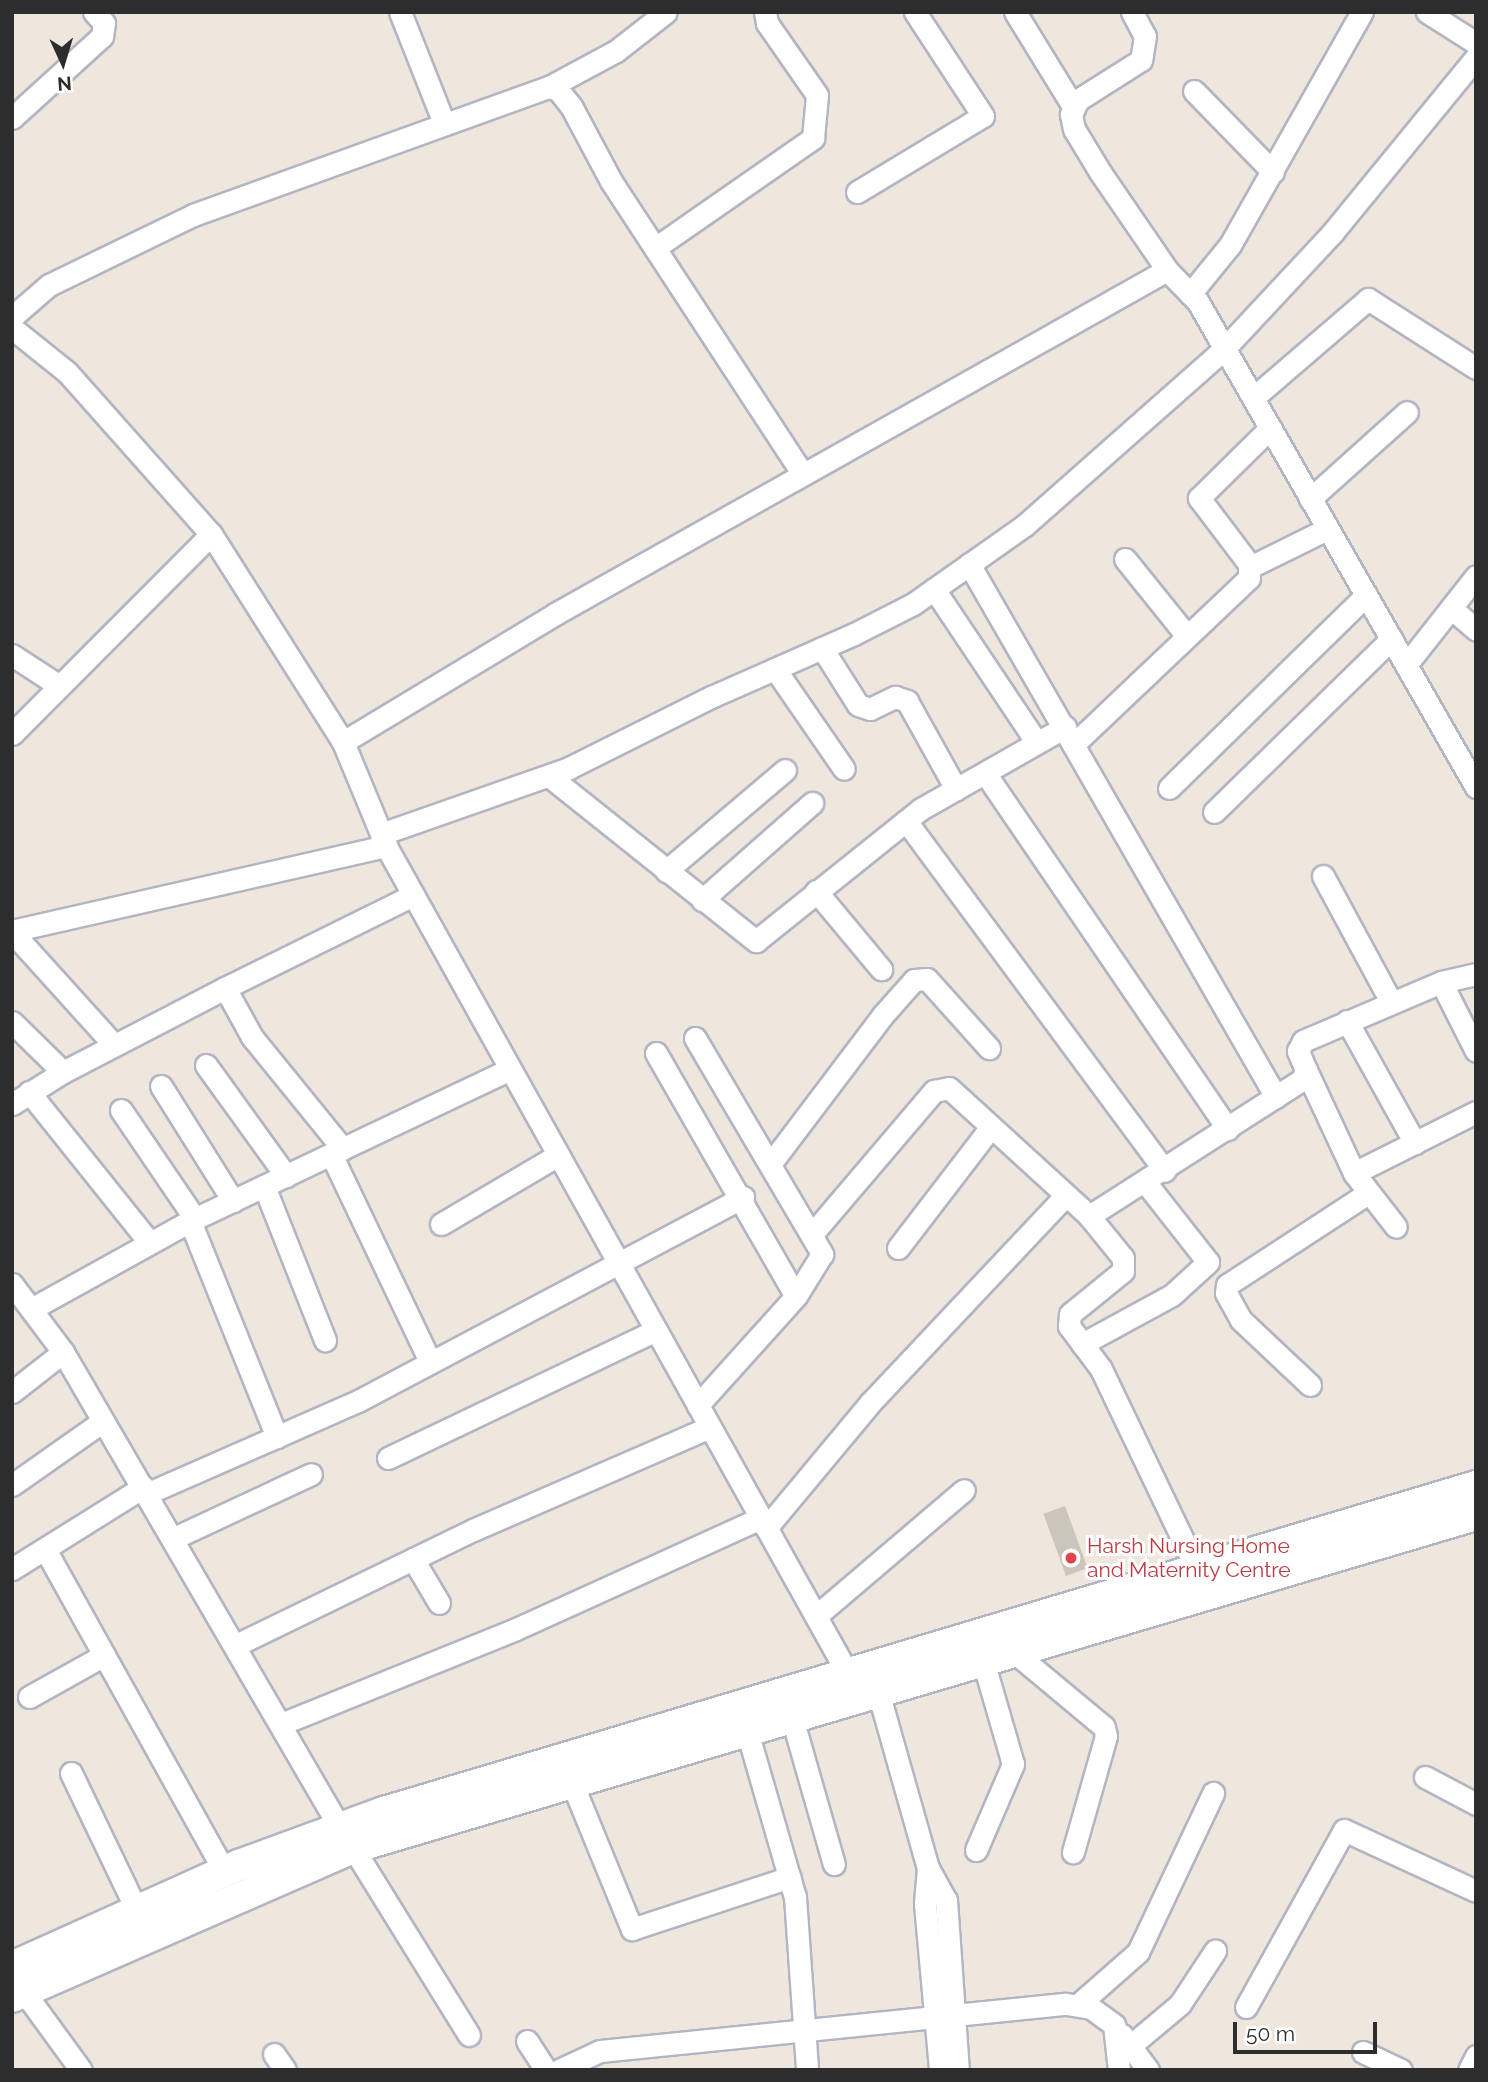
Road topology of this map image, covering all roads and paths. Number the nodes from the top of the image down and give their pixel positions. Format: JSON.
{"nodes":[{"id":1,"x":94,"y":12,"type":"edge"},
{"id":2,"x":400,"y":12,"type":"edge"},
{"id":3,"x":666,"y":12,"type":"edge"},
{"id":4,"x":765,"y":12,"type":"edge"},
{"id":5,"x":915,"y":12,"type":"edge"},
{"id":6,"x":1015,"y":12,"type":"edge"},
{"id":7,"x":1132,"y":12,"type":"edge"},
{"id":8,"x":1362,"y":12,"type":"edge"},
{"id":9,"x":1427,"y":12,"type":"edge"},
{"id":10,"x":1476,"y":43,"type":"edge"},
{"id":11,"x":1476,"y":57,"type":"edge"},
{"id":12,"x":549,"y":87,"type":"junction"},
{"id":13,"x":1194,"y":91,"type":"dead end"},
{"id":14,"x":1074,"y":108,"type":"junction"},
{"id":15,"x":12,"y":118,"type":"edge"},
{"id":16,"x":444,"y":123,"type":"junction"},
{"id":17,"x":1273,"y":172,"type":"junction"},
{"id":18,"x":857,"y":192,"type":"dead end"},
{"id":19,"x":655,"y":248,"type":"junction"},
{"id":20,"x":1167,"y":270,"type":"junction"},
{"id":21,"x":1190,"y":294,"type":"junction"},
{"id":22,"x":12,"y":317,"type":"edge"},
{"id":23,"x":12,"y":328,"type":"edge"},
{"id":24,"x":1224,"y":349,"type":"junction"},
{"id":25,"x":1476,"y":368,"type":"edge"},
{"id":26,"x":1253,"y":398,"type":"junction"},
{"id":27,"x":1407,"y":412,"type":"dead end"},
{"id":28,"x":1270,"y":428,"type":"junction"},
{"id":29,"x":803,"y":474,"type":"junction"},
{"id":30,"x":1310,"y":499,"type":"junction"},
{"id":31,"x":1328,"y":529,"type":"junction"},
{"id":32,"x":211,"y":534,"type":"junction"},
{"id":33,"x":1125,"y":559,"type":"dead end"},
{"id":34,"x":969,"y":564,"type":"junction"},
{"id":35,"x":1250,"y":567,"type":"junction"},
{"id":36,"x":1476,"y":576,"type":"edge"},
{"id":37,"x":934,"y":589,"type":"junction"},
{"id":38,"x":1366,"y":595,"type":"junction"},
{"id":39,"x":1451,"y":608,"type":"junction"},
{"id":40,"x":1476,"y":630,"type":"edge"},
{"id":41,"x":1187,"y":636,"type":"junction"},
{"id":42,"x":1391,"y":639,"type":"junction"},
{"id":43,"x":822,"y":648,"type":"junction"},
{"id":44,"x":12,"y":655,"type":"edge"},
{"id":45,"x":1406,"y":665,"type":"junction"},
{"id":46,"x":775,"y":669,"type":"junction"},
{"id":47,"x":58,"y":685,"type":"junction"},
{"id":48,"x":13,"y":731,"type":"edge"},
{"id":49,"x":1069,"y":735,"type":"junction"},
{"id":50,"x":343,"y":742,"type":"junction"},
{"id":51,"x":1037,"y":743,"type":"junction"},
{"id":52,"x":844,"y":769,"type":"dead end"},
{"id":53,"x":785,"y":771,"type":"dead end"},
{"id":54,"x":985,"y":773,"type":"junction"},
{"id":55,"x":549,"y":776,"type":"junction"},
{"id":56,"x":1476,"y":787,"type":"edge"},
{"id":57,"x":1169,"y":788,"type":"dead end"},
{"id":58,"x":957,"y":789,"type":"junction"},
{"id":59,"x":812,"y":803,"type":"dead end"},
{"id":60,"x":1214,"y":812,"type":"dead end"},
{"id":61,"x":906,"y":821,"type":"junction"},
{"id":62,"x":384,"y":840,"type":"junction"},
{"id":63,"x":666,"y":871,"type":"junction"},
{"id":64,"x":1323,"y":876,"type":"dead end"},
{"id":65,"x":816,"y":891,"type":"junction"},
{"id":66,"x":413,"y":895,"type":"junction"},
{"id":67,"x":702,"y":900,"type":"junction"},
{"id":68,"x":12,"y":931,"type":"edge"},
{"id":69,"x":881,"y":969,"type":"dead end"},
{"id":70,"x":1476,"y":974,"type":"edge"},
{"id":71,"x":1441,"y":982,"type":"junction"},
{"id":72,"x":225,"y":988,"type":"junction"},
{"id":73,"x":1391,"y":1002,"type":"junction"},
{"id":74,"x":1347,"y":1021,"type":"junction"},
{"id":75,"x":12,"y":1022,"type":"edge"},
{"id":76,"x":695,"y":1038,"type":"dead end"},
{"id":77,"x":114,"y":1045,"type":"junction"},
{"id":78,"x":989,"y":1048,"type":"dead end"},
{"id":79,"x":1476,"y":1051,"type":"edge"},
{"id":80,"x":656,"y":1054,"type":"dead end"},
{"id":81,"x":206,"y":1065,"type":"dead end"},
{"id":82,"x":510,"y":1069,"type":"junction"},
{"id":83,"x":1306,"y":1070,"type":"junction"},
{"id":84,"x":63,"y":1072,"type":"junction"},
{"id":85,"x":161,"y":1086,"type":"dead end"},
{"id":86,"x":1276,"y":1097,"type":"junction"},
{"id":87,"x":21,"y":1098,"type":"edge"},
{"id":88,"x":121,"y":1110,"type":"dead end"},
{"id":89,"x":1476,"y":1112,"type":"edge"},
{"id":90,"x":991,"y":1127,"type":"junction"},
{"id":91,"x":1228,"y":1129,"type":"junction"},
{"id":92,"x":1415,"y":1143,"type":"junction"},
{"id":93,"x":337,"y":1152,"type":"junction"},
{"id":94,"x":558,"y":1155,"type":"junction"},
{"id":95,"x":771,"y":1163,"type":"junction"},
{"id":96,"x":1165,"y":1171,"type":"junction"},
{"id":97,"x":1354,"y":1173,"type":"junction"},
{"id":98,"x":286,"y":1176,"type":"junction"},
{"id":99,"x":1145,"y":1182,"type":"junction"},
{"id":100,"x":264,"y":1186,"type":"junction"},
{"id":101,"x":1368,"y":1193,"type":"junction"},
{"id":102,"x":1066,"y":1195,"type":"junction"},
{"id":103,"x":743,"y":1198,"type":"junction"},
{"id":104,"x":233,"y":1201,"type":"junction"},
{"id":105,"x":1089,"y":1216,"type":"junction"},
{"id":106,"x":192,"y":1220,"type":"junction"},
{"id":107,"x":441,"y":1224,"type":"dead end"},
{"id":108,"x":1396,"y":1227,"type":"dead end"},
{"id":109,"x":813,"y":1233,"type":"junction"},
{"id":110,"x":150,"y":1243,"type":"junction"},
{"id":111,"x":898,"y":1248,"type":"dead end"},
{"id":112,"x":617,"y":1261,"type":"junction"},
{"id":113,"x":12,"y":1283,"type":"edge"},
{"id":114,"x":796,"y":1296,"type":"junction"},
{"id":115,"x":33,"y":1308,"type":"junction"},
{"id":116,"x":656,"y":1330,"type":"junction"},
{"id":117,"x":325,"y":1340,"type":"dead end"},
{"id":118,"x":1082,"y":1344,"type":"junction"},
{"id":119,"x":63,"y":1352,"type":"junction"},
{"id":120,"x":430,"y":1362,"type":"junction"},
{"id":121,"x":1310,"y":1385,"type":"dead end"},
{"id":122,"x":12,"y":1392,"type":"edge"},
{"id":123,"x":698,"y":1405,"type":"junction"},
{"id":124,"x":103,"y":1421,"type":"junction"},
{"id":125,"x":710,"y":1427,"type":"junction"},
{"id":126,"x":277,"y":1437,"type":"junction"},
{"id":127,"x":388,"y":1458,"type":"dead end"},
{"id":128,"x":311,"y":1474,"type":"dead end"},
{"id":129,"x":12,"y":1485,"type":"edge"},
{"id":130,"x":1476,"y":1486,"type":"edge"},
{"id":131,"x":145,"y":1490,"type":"junction"},
{"id":132,"x":964,"y":1490,"type":"dead end"},
{"id":133,"x":1476,"y":1515,"type":"edge"},
{"id":134,"x":764,"y":1523,"type":"junction"},
{"id":135,"x":174,"y":1538,"type":"junction"},
{"id":136,"x":45,"y":1549,"type":"junction"},
{"id":137,"x":413,"y":1559,"type":"junction"},
{"id":138,"x":12,"y":1569,"type":"edge"},
{"id":139,"x":1197,"y":1569,"type":"junction"},
{"id":140,"x":1164,"y":1593,"type":"junction"},
{"id":141,"x":439,"y":1602,"type":"dead end"},
{"id":142,"x":816,"y":1616,"type":"junction"},
{"id":143,"x":236,"y":1645,"type":"junction"},
{"id":144,"x":1014,"y":1652,"type":"junction"},
{"id":145,"x":104,"y":1655,"type":"junction"},
{"id":146,"x":983,"y":1661,"type":"junction"},
{"id":147,"x":864,"y":1682,"type":"junction"},
{"id":148,"x":29,"y":1697,"type":"dead end"},
{"id":149,"x":792,"y":1718,"type":"junction"},
{"id":150,"x":281,"y":1724,"type":"junction"},
{"id":151,"x":747,"y":1731,"type":"junction"},
{"id":152,"x":71,"y":1773,"type":"dead end"},
{"id":153,"x":1425,"y":1777,"type":"dead end"},
{"id":154,"x":572,"y":1783,"type":"junction"},
{"id":155,"x":1213,"y":1793,"type":"dead end"},
{"id":156,"x":1476,"y":1804,"type":"edge"},
{"id":157,"x":347,"y":1838,"type":"junction"},
{"id":158,"x":976,"y":1850,"type":"dead end"},
{"id":159,"x":1073,"y":1852,"type":"dead end"},
{"id":160,"x":834,"y":1864,"type":"dead end"},
{"id":161,"x":225,"y":1872,"type":"junction"},
{"id":162,"x":790,"y":1877,"type":"junction"},
{"id":163,"x":1476,"y":1891,"type":"edge"},
{"id":164,"x":136,"y":1911,"type":"junction"},
{"id":165,"x":1215,"y":1951,"type":"dead end"},
{"id":166,"x":15,"y":1982,"type":"edge"},
{"id":167,"x":1079,"y":2004,"type":"junction"},
{"id":168,"x":1246,"y":2007,"type":"dead end"},
{"id":169,"x":944,"y":2012,"type":"junction"},
{"id":170,"x":1114,"y":2025,"type":"junction"},
{"id":171,"x":804,"y":2028,"type":"junction"},
{"id":172,"x":470,"y":2035,"type":"dead end"},
{"id":173,"x":527,"y":2041,"type":"dead end"},
{"id":174,"x":1130,"y":2046,"type":"junction"},
{"id":175,"x":1363,"y":2052,"type":"dead end"},
{"id":176,"x":1476,"y":2056,"type":"edge"},
{"id":177,"x":81,"y":2070,"type":"edge"},
{"id":178,"x":546,"y":2070,"type":"edge"},
{"id":179,"x":559,"y":2070,"type":"edge"},
{"id":180,"x":807,"y":2070,"type":"edge"},
{"id":181,"x":940,"y":2070,"type":"edge"},
{"id":182,"x":958,"y":2070,"type":"edge"},
{"id":183,"x":1119,"y":2070,"type":"edge"},
{"id":184,"x":1148,"y":2070,"type":"edge"},
{"id":185,"x":1401,"y":2070,"type":"edge"},
{"id":186,"x":1469,"y":2070,"type":"edge"}],
"edges":[{"from":1,"to":15,"type":"street"},
{"from":2,"to":16,"type":"street"},
{"from":3,"to":12,"type":"street"},
{"from":4,"to":19,"type":"street"},
{"from":5,"to":18,"type":"street"},
{"from":6,"to":14,"type":"street"},
{"from":7,"to":14,"type":"street"},
{"from":8,"to":17,"type":"street"},
{"from":9,"to":10,"type":"street"},
{"from":11,"to":24,"type":"street"},
{"from":12,"to":16,"type":"street"},
{"from":12,"to":19,"type":"street"},
{"from":13,"to":17,"type":"street"},
{"from":14,"to":20,"type":"street"},
{"from":16,"to":22,"type":"street"},
{"from":17,"to":21,"type":"street"},
{"from":19,"to":29,"type":"street"},
{"from":20,"to":21,"type":"street"},
{"from":20,"to":29,"type":"street"},
{"from":21,"to":24,"type":"street"},
{"from":23,"to":32,"type":"street"},
{"from":24,"to":26,"type":"street"},
{"from":24,"to":34,"type":"street"},
{"from":25,"to":26,"type":"street"},
{"from":26,"to":28,"type":"street"},
{"from":27,"to":30,"type":"street"},
{"from":28,"to":30,"type":"street"},
{"from":28,"to":35,"type":"street"},
{"from":29,"to":50,"type":"street"},
{"from":30,"to":31,"type":"street"},
{"from":31,"to":35,"type":"street"},
{"from":31,"to":38,"type":"street"},
{"from":32,"to":47,"type":"street"},
{"from":32,"to":50,"type":"street"},
{"from":33,"to":41,"type":"street"},
{"from":34,"to":37,"type":"street"},
{"from":34,"to":49,"type":"street"},
{"from":35,"to":41,"type":"street"},
{"from":36,"to":39,"type":"street"},
{"from":37,"to":43,"type":"street"},
{"from":37,"to":51,"type":"street"},
{"from":38,"to":42,"type":"street"},
{"from":38,"to":57,"type":"street"},
{"from":39,"to":40,"type":"street"},
{"from":39,"to":45,"type":"street"},
{"from":41,"to":49,"type":"street"},
{"from":42,"to":45,"type":"street"},
{"from":42,"to":60,"type":"street"},
{"from":43,"to":46,"type":"street"},
{"from":43,"to":58,"type":"street"},
{"from":44,"to":47,"type":"street"},
{"from":45,"to":56,"type":"street"},
{"from":46,"to":52,"type":"street"},
{"from":46,"to":55,"type":"street"},
{"from":47,"to":48,"type":"street"},
{"from":49,"to":51,"type":"street"},
{"from":49,"to":86,"type":"street"},
{"from":50,"to":62,"type":"street"},
{"from":51,"to":54,"type":"street"},
{"from":53,"to":63,"type":"street"},
{"from":54,"to":58,"type":"street"},
{"from":54,"to":91,"type":"street"},
{"from":55,"to":62,"type":"street"},
{"from":55,"to":63,"type":"street"},
{"from":58,"to":61,"type":"street"},
{"from":59,"to":67,"type":"street"},
{"from":61,"to":65,"type":"street"},
{"from":61,"to":96,"type":"street"},
{"from":62,"to":66,"type":"street"},
{"from":62,"to":68,"type":"street"},
{"from":63,"to":67,"type":"street"},
{"from":64,"to":73,"type":"street"},
{"from":65,"to":67,"type":"street"},
{"from":65,"to":69,"type":"street"},
{"from":66,"to":72,"type":"street"},
{"from":66,"to":82,"type":"street"},
{"from":68,"to":77,"type":"street"},
{"from":70,"to":71,"type":"street"},
{"from":71,"to":73,"type":"street"},
{"from":71,"to":79,"type":"street"},
{"from":72,"to":77,"type":"street"},
{"from":72,"to":93,"type":"street"},
{"from":73,"to":74,"type":"street"},
{"from":74,"to":83,"type":"street"},
{"from":74,"to":92,"type":"street"},
{"from":75,"to":84,"type":"street"},
{"from":76,"to":95,"type":"street"},
{"from":77,"to":84,"type":"street"},
{"from":78,"to":95,"type":"street"},
{"from":80,"to":103,"type":"street"},
{"from":81,"to":98,"type":"street"},
{"from":82,"to":93,"type":"street"},
{"from":82,"to":94,"type":"street"},
{"from":83,"to":86,"type":"street"},
{"from":83,"to":97,"type":"street"},
{"from":84,"to":87,"type":"street"},
{"from":85,"to":104,"type":"street"},
{"from":86,"to":91,"type":"street"},
{"from":87,"to":110,"type":"street"},
{"from":88,"to":106,"type":"street"},
{"from":89,"to":92,"type":"street"},
{"from":90,"to":102,"type":"street"},
{"from":90,"to":109,"type":"street"},
{"from":90,"to":111,"type":"street"},
{"from":91,"to":96,"type":"street"},
{"from":92,"to":97,"type":"street"},
{"from":93,"to":98,"type":"street"},
{"from":93,"to":120,"type":"street"},
{"from":94,"to":107,"type":"street"},
{"from":94,"to":112,"type":"street"},
{"from":95,"to":109,"type":"street"},
{"from":96,"to":99,"type":"street"},
{"from":97,"to":101,"type":"street"},
{"from":98,"to":100,"type":"street"},
{"from":99,"to":105,"type":"street"},
{"from":99,"to":118,"type":"street"},
{"from":100,"to":104,"type":"street"},
{"from":100,"to":117,"type":"street"},
{"from":101,"to":108,"type":"street"},
{"from":101,"to":121,"type":"street"},
{"from":102,"to":105,"type":"street"},
{"from":102,"to":134,"type":"street"},
{"from":103,"to":112,"type":"street"},
{"from":103,"to":114,"type":"street"},
{"from":104,"to":106,"type":"street"},
{"from":105,"to":118,"type":"street"},
{"from":106,"to":110,"type":"street"},
{"from":106,"to":126,"type":"street"},
{"from":109,"to":114,"type":"street"},
{"from":110,"to":115,"type":"street"},
{"from":112,"to":116,"type":"street"},
{"from":112,"to":120,"type":"street"},
{"from":113,"to":115,"type":"street"},
{"from":114,"to":123,"type":"street"},
{"from":115,"to":119,"type":"street"},
{"from":116,"to":123,"type":"street"},
{"from":116,"to":127,"type":"street"},
{"from":118,"to":139,"type":"street"},
{"from":119,"to":122,"type":"street"},
{"from":119,"to":124,"type":"street"},
{"from":120,"to":126,"type":"street"},
{"from":123,"to":125,"type":"street"},
{"from":124,"to":129,"type":"street"},
{"from":124,"to":131,"type":"street"},
{"from":125,"to":134,"type":"street"},
{"from":125,"to":137,"type":"street"},
{"from":126,"to":131,"type":"street"},
{"from":128,"to":135,"type":"street"},
{"from":130,"to":139,"type":"street"},
{"from":131,"to":135,"type":"street"},
{"from":131,"to":136,"type":"street"},
{"from":132,"to":142,"type":"street"},
{"from":133,"to":140,"type":"street"},
{"from":134,"to":142,"type":"street"},
{"from":134,"to":150,"type":"street"},
{"from":135,"to":143,"type":"street"},
{"from":136,"to":138,"type":"street"},
{"from":136,"to":145,"type":"street"},
{"from":137,"to":141,"type":"street"},
{"from":137,"to":143,"type":"street"},
{"from":139,"to":140,"type":"street"},
{"from":140,"to":144,"type":"street"},
{"from":140,"to":147,"type":"street"},
{"from":142,"to":147,"type":"street"},
{"from":143,"to":150,"type":"street"},
{"from":144,"to":146,"type":"street"},
{"from":144,"to":159,"type":"street"},
{"from":145,"to":148,"type":"street"},
{"from":145,"to":161,"type":"street"},
{"from":146,"to":147,"type":"street"},
{"from":146,"to":158,"type":"street"},
{"from":147,"to":149,"type":"street"},
{"from":147,"to":157,"type":"street"},
{"from":147,"to":169,"type":"street"},
{"from":149,"to":151,"type":"street"},
{"from":149,"to":160,"type":"street"},
{"from":150,"to":157,"type":"street"},
{"from":151,"to":154,"type":"street"},
{"from":151,"to":162,"type":"street"},
{"from":152,"to":164,"type":"street"},
{"from":153,"to":156,"type":"street"},
{"from":154,"to":157,"type":"street"},
{"from":154,"to":162,"type":"street"},
{"from":155,"to":167,"type":"street"},
{"from":157,"to":161,"type":"street"},
{"from":157,"to":166,"type":"street"},
{"from":157,"to":172,"type":"street"},
{"from":161,"to":164,"type":"street"},
{"from":162,"to":171,"type":"street"},
{"from":163,"to":168,"type":"street"},
{"from":164,"to":166,"type":"street"},
{"from":165,"to":174,"type":"street"},
{"from":166,"to":177,"type":"street"},
{"from":167,"to":169,"type":"street"},
{"from":167,"to":170,"type":"street"},
{"from":169,"to":171,"type":"street"},
{"from":169,"to":181,"type":"street"},
{"from":169,"to":182,"type":"street"},
{"from":170,"to":174,"type":"street"},
{"from":170,"to":183,"type":"street"},
{"from":171,"to":179,"type":"street"},
{"from":171,"to":180,"type":"street"},
{"from":173,"to":178,"type":"street"},
{"from":174,"to":184,"type":"street"},
{"from":175,"to":185,"type":"street"},
{"from":176,"to":186,"type":"street"}]}
